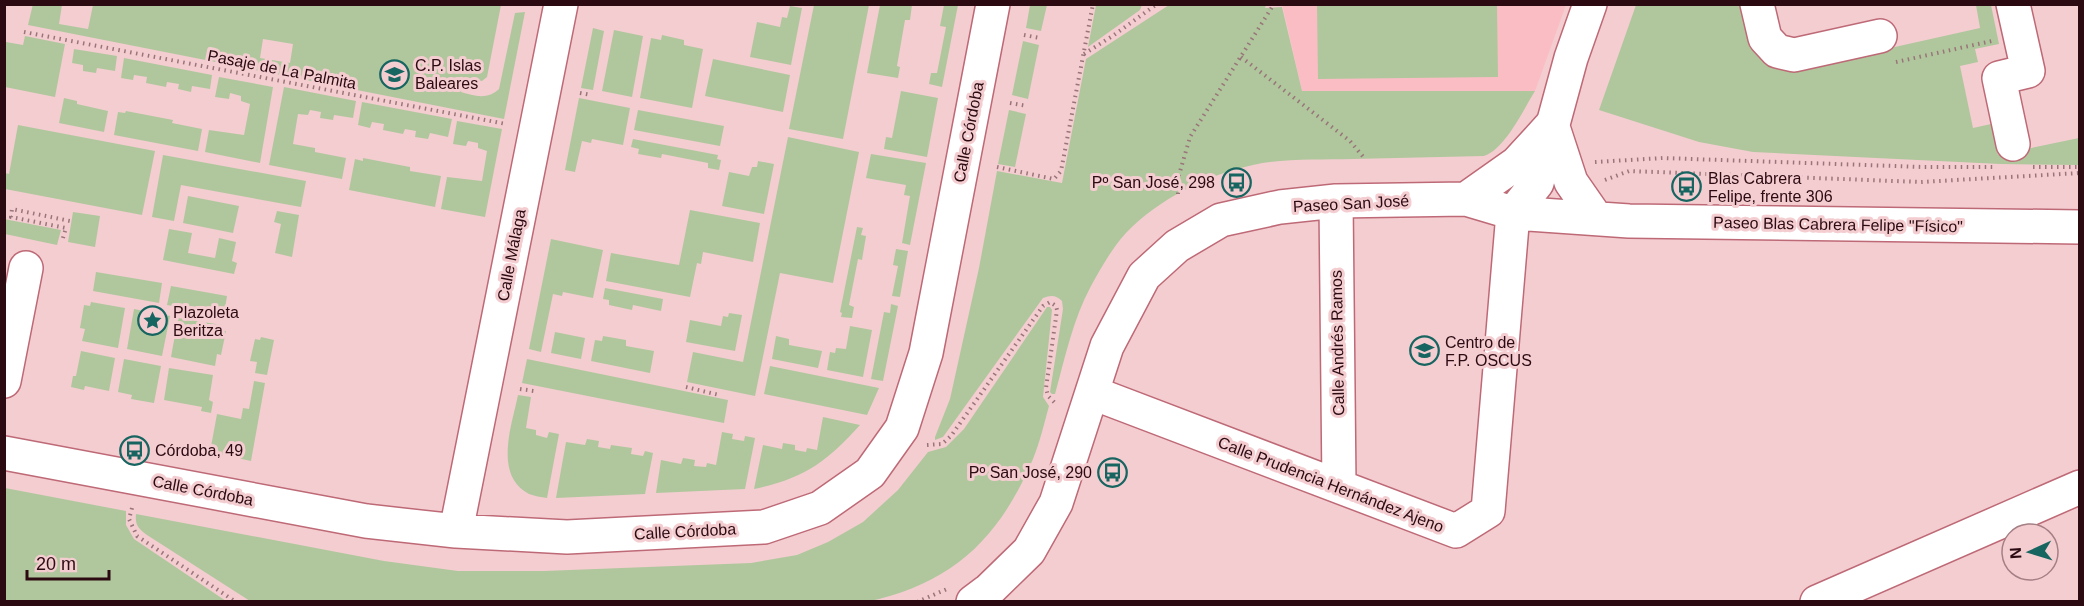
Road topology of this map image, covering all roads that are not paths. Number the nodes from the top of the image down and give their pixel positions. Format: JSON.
{"nodes":[{"id":1,"x":561,"y":4,"type":"edge"},
{"id":2,"x":993,"y":4,"type":"edge"},
{"id":3,"x":1590,"y":4,"type":"edge"},
{"id":4,"x":1757,"y":4,"type":"edge"},
{"id":5,"x":2013,"y":4,"type":"edge"},
{"id":6,"x":1880,"y":36,"type":"dead end"},
{"id":7,"x":1552,"y":124,"type":"junction"},
{"id":8,"x":2013,"y":159,"type":"road end"},
{"id":9,"x":1466,"y":199,"type":"junction"},
{"id":10,"x":1336,"y":201,"type":"junction"},
{"id":11,"x":1514,"y":213,"type":"junction"},
{"id":12,"x":1596,"y":218,"type":"junction"},
{"id":13,"x":2079,"y":227,"type":"edge"},
{"id":14,"x":26,"y":268,"type":"dead end"},
{"id":15,"x":4,"y":381,"type":"edge"},
{"id":16,"x":1093,"y":393,"type":"junction"},
{"id":17,"x":4,"y":453,"type":"edge"},
{"id":18,"x":1339,"y":486,"type":"junction"},
{"id":19,"x":2079,"y":487,"type":"edge"},
{"id":20,"x":458,"y":524,"type":"junction"},
{"id":21,"x":962,"y":594,"type":"edge"},
{"id":22,"x":1817,"y":602,"type":"edge"}],
"edges":[{"from":1,"to":20,"type":"street","name":"Calle Málaga"},
{"from":2,"to":20,"type":"street","name":"Calle Córdoba"},
{"from":3,"to":7,"type":"street"},
{"from":4,"to":6,"type":"street"},
{"from":5,"to":8,"type":"street"},
{"from":7,"to":9,"type":"street"},
{"from":7,"to":11,"type":"street"},
{"from":7,"to":12,"type":"street"},
{"from":9,"to":10,"type":"street","name":"Paseo San José"},
{"from":9,"to":11,"type":"street","name":"Paseo San José"},
{"from":10,"to":16,"type":"street","name":"Paseo San José"},
{"from":10,"to":18,"type":"street","name":"Calle Andrés Ramos"},
{"from":11,"to":12,"type":"street","name":"Paseo San José"},
{"from":11,"to":18,"type":"street","name":"Calle Prudencia Hernández Ajeno"},
{"from":12,"to":13,"type":"street","name":"Paseo Blas Cabrera Felipe \"Físico\""},
{"from":14,"to":15,"type":"street"},
{"from":16,"to":18,"type":"street","name":"Calle Prudencia Hernández Ajeno"},
{"from":16,"to":21,"type":"street","name":"Paseo San José"},
{"from":17,"to":20,"type":"street","name":"Calle Córdoba"},
{"from":19,"to":22,"type":"street"}]}
